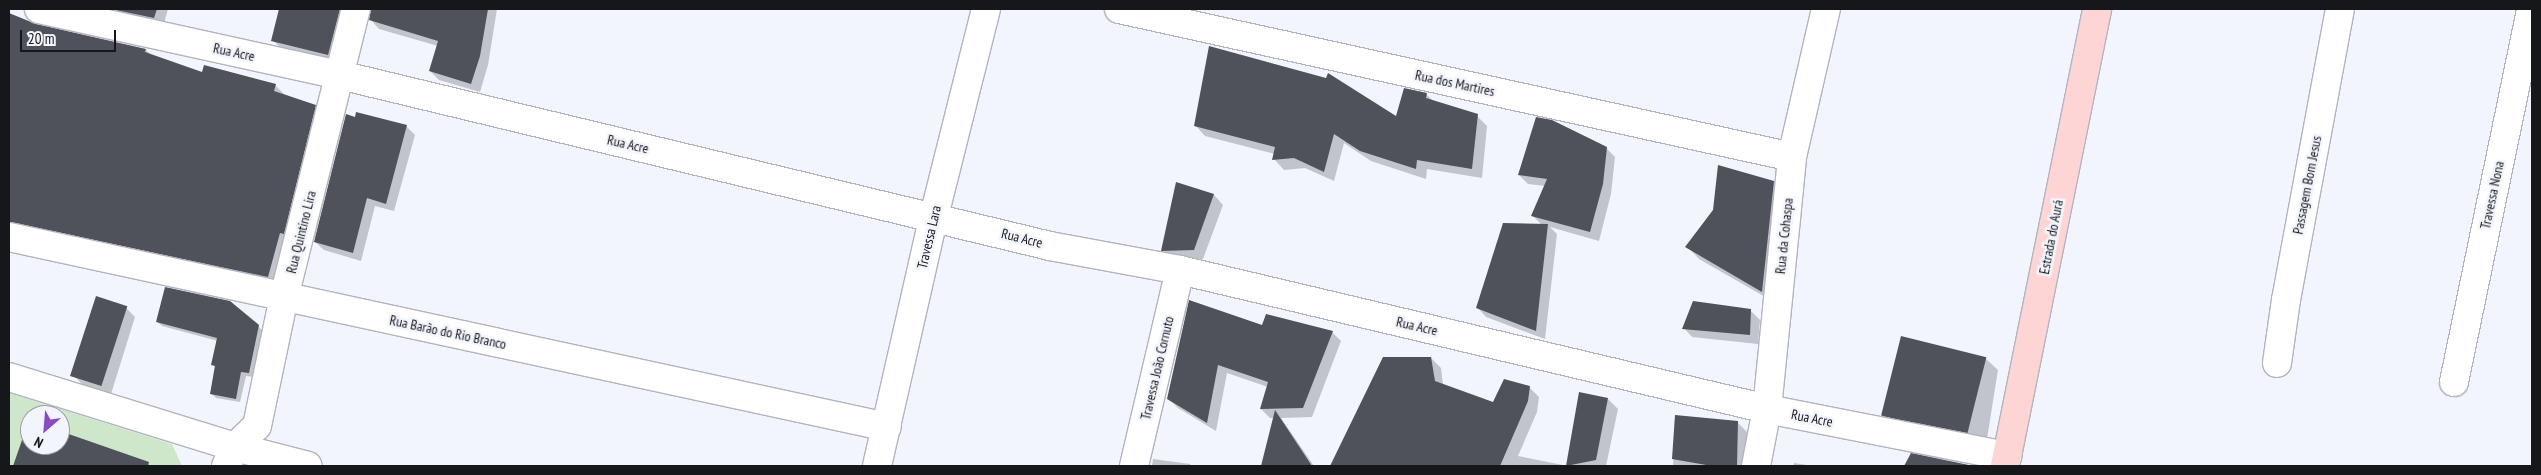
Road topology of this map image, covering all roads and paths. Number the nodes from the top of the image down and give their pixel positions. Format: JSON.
{"nodes":[{"id":1,"x":39,"y":9,"type":"edge"},
{"id":2,"x":356,"y":9,"type":"edge"},
{"id":3,"x":986,"y":9,"type":"edge"},
{"id":4,"x":1119,"y":9,"type":"edge"},
{"id":5,"x":1826,"y":9,"type":"edge"},
{"id":6,"x":2097,"y":9,"type":"edge"},
{"id":7,"x":2340,"y":9,"type":"edge"},
{"id":8,"x":2531,"y":9,"type":"edge"},
{"id":9,"x":340,"y":75,"type":"junction"},
{"id":10,"x":1792,"y":157,"type":"junction"},
{"id":11,"x":934,"y":216,"type":"junction"},
{"id":12,"x":9,"y":236,"type":"edge"},
{"id":13,"x":1180,"y":270,"type":"junction"},
{"id":14,"x":284,"y":297,"type":"junction"},
{"id":15,"x":2277,"y":363,"type":"dead end"},
{"id":16,"x":9,"y":377,"type":"edge"},
{"id":17,"x":2454,"y":382,"type":"dead end"},
{"id":18,"x":1767,"y":409,"type":"junction"},
{"id":19,"x":887,"y":427,"type":"junction"},
{"id":20,"x":230,"y":457,"type":"edge"},
{"id":21,"x":2006,"y":461,"type":"edge"},
{"id":22,"x":308,"y":466,"type":"edge"},
{"id":23,"x":877,"y":466,"type":"edge"},
{"id":24,"x":1134,"y":466,"type":"edge"},
{"id":25,"x":1756,"y":466,"type":"edge"}],
"edges":[{"from":1,"to":9,"type":"street","name":"Rua Acre"},
{"from":2,"to":9,"type":"street","name":"Rua Quintino Lira"},
{"from":3,"to":11,"type":"street","name":"Travessa Lara"},
{"from":4,"to":10,"type":"street","name":"Rua dos Martires"},
{"from":5,"to":10,"type":"street","name":"Rua da Cohaspa"},
{"from":6,"to":21,"type":"street","name":"Estrada do Aurá"},
{"from":7,"to":15,"type":"street","name":"Passagem Bom Jesus"},
{"from":8,"to":17,"type":"street","name":"Travessa Nona"},
{"from":9,"to":11,"type":"street","name":"Rua Acre"},
{"from":9,"to":14,"type":"street","name":"Rua Quintino Lira"},
{"from":10,"to":18,"type":"street","name":"Rua da Cohaspa"},
{"from":11,"to":13,"type":"street","name":"Rua Acre"},
{"from":11,"to":19,"type":"street","name":"Travessa Lara"},
{"from":12,"to":14,"type":"street","name":"Rua Barão do Rio Branco"},
{"from":13,"to":18,"type":"street","name":"Rua Acre"},
{"from":13,"to":24,"type":"street","name":"Travessa João Cornuto"},
{"from":14,"to":19,"type":"street","name":"Rua Barão do Rio Branco"},
{"from":14,"to":20,"type":"street","name":"Rua Quintino Lira"},
{"from":16,"to":20,"type":"street"},
{"from":18,"to":21,"type":"street","name":"Rua Acre"},
{"from":18,"to":25,"type":"street","name":"Rua da Cohaspa"},
{"from":19,"to":23,"type":"street","name":"Travessa Lara"},
{"from":20,"to":22,"type":"street"}]}
